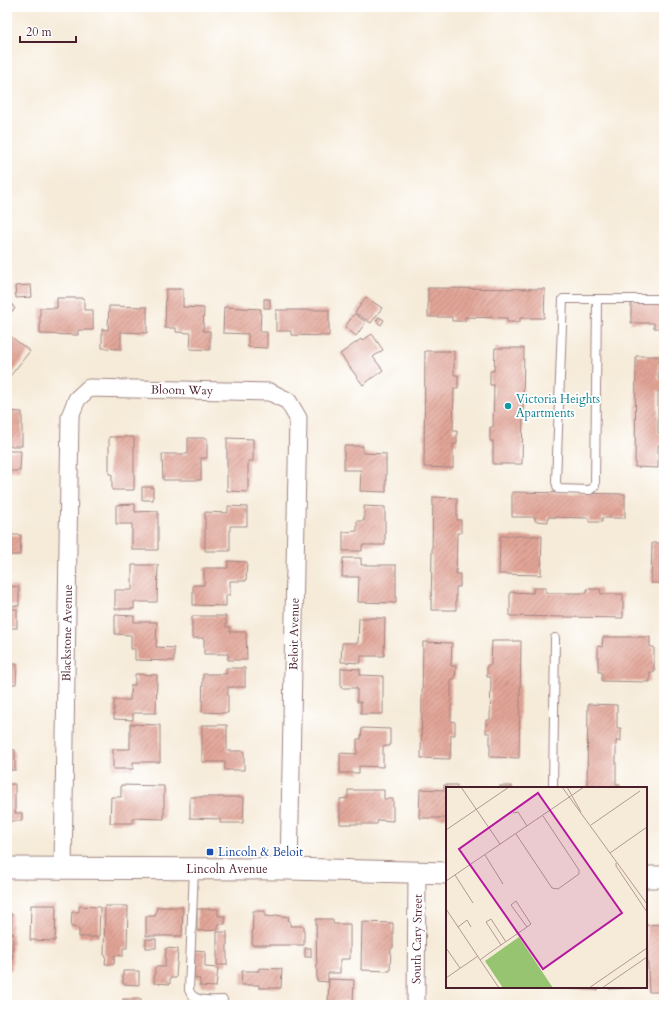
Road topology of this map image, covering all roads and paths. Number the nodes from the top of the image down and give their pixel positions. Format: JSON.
{"nodes":[{"id":1,"x":597,"y":299,"type":"junction"},
{"id":2,"x":664,"y":299,"type":"edge"},
{"id":3,"x":77,"y":399,"type":"joint"},
{"id":4,"x":288,"y":402,"type":"joint"},
{"id":5,"x":555,"y":638,"type":"dead end"},
{"id":6,"x":553,"y":787,"type":"edge"},
{"id":7,"x":7,"y":868,"type":"edge"},
{"id":8,"x":63,"y":868,"type":"junction"},
{"id":9,"x":194,"y":869,"type":"junction"},
{"id":10,"x":289,"y":869,"type":"junction"},
{"id":11,"x":417,"y":873,"type":"junction"},
{"id":12,"x":446,"y":873,"type":"edge"},
{"id":13,"x":647,"y":877,"type":"edge"},
{"id":14,"x":664,"y":877,"type":"edge"},
{"id":15,"x":223,"y":1000,"type":"dead end"},
{"id":16,"x":416,"y":1005,"type":"edge"}],
"edges":[{"from":1,"to":1,"type":"lane"},
{"from":1,"to":2,"type":"lane"},
{"from":3,"to":4,"type":"street","name":"Bloom Way"},
{"from":3,"to":8,"type":"street","name":"Blackstone Avenue"},
{"from":4,"to":10,"type":"street","name":"Beloit Avenue"},
{"from":5,"to":6,"type":"lane"},
{"from":7,"to":8,"type":"street","name":"Lincoln Avenue"},
{"from":8,"to":9,"type":"street","name":"Lincoln Avenue"},
{"from":9,"to":10,"type":"street","name":"Lincoln Avenue"},
{"from":9,"to":15,"type":"lane"},
{"from":10,"to":11,"type":"street","name":"Lincoln Avenue"},
{"from":11,"to":12,"type":"street","name":"Lincoln Avenue"},
{"from":11,"to":16,"type":"street","name":"South Cary Street"},
{"from":13,"to":14,"type":"street"}]}
